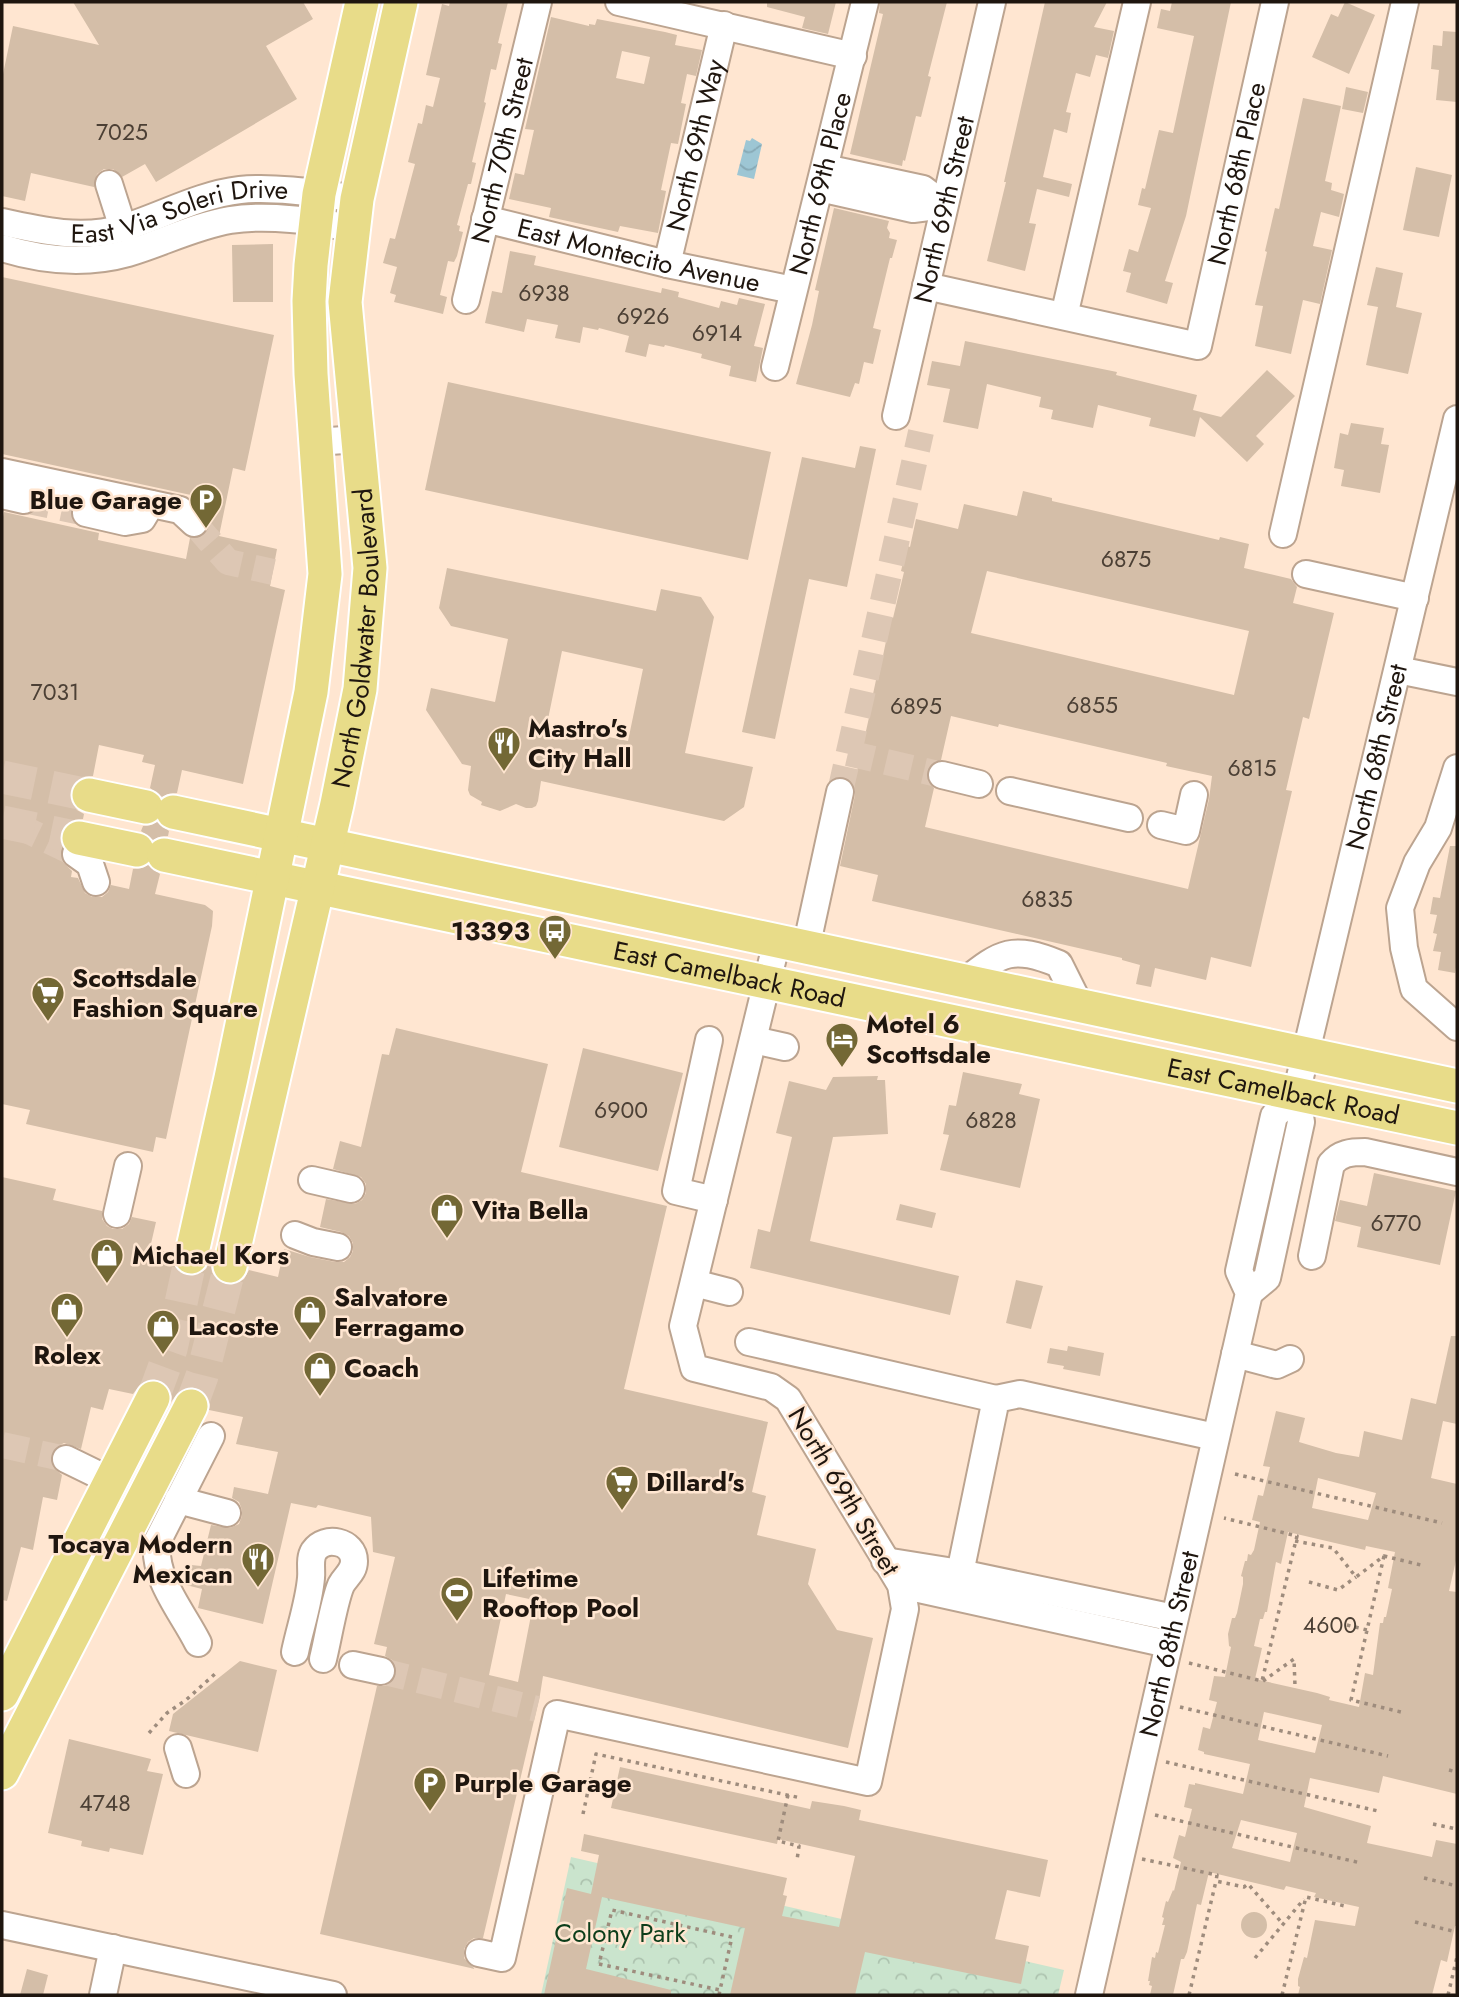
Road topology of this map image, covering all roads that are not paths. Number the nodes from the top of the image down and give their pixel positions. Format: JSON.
{"nodes":[{"id":1,"x":362,"y":2,"type":"edge"},
{"id":2,"x":401,"y":2,"type":"edge"},
{"id":3,"x":538,"y":2,"type":"edge"},
{"id":4,"x":619,"y":2,"type":"edge"},
{"id":5,"x":865,"y":2,"type":"edge"},
{"id":6,"x":992,"y":2,"type":"edge"},
{"id":7,"x":1137,"y":2,"type":"edge"},
{"id":8,"x":1275,"y":2,"type":"edge"},
{"id":9,"x":1405,"y":2,"type":"edge"},
{"id":10,"x":724,"y":25,"type":"junction"},
{"id":11,"x":853,"y":56,"type":"junction"},
{"id":12,"x":822,"y":178,"type":"junction"},
{"id":13,"x":109,"y":184,"type":"dead end"},
{"id":14,"x":944,"y":205,"type":"junction"},
{"id":15,"x":317,"y":208,"type":"junction"},
{"id":16,"x":354,"y":214,"type":"junction"},
{"id":17,"x":485,"y":219,"type":"junction"},
{"id":18,"x":2,"y":222,"type":"edge"},
{"id":19,"x":123,"y":228,"type":"junction"},
{"id":20,"x":2,"y":248,"type":"edge"},
{"id":21,"x":667,"y":264,"type":"junction"},
{"id":22,"x":926,"y":286,"type":"junction"},
{"id":23,"x":793,"y":290,"type":"junction"},
{"id":24,"x":466,"y":300,"type":"dead end"},
{"id":25,"x":1064,"y":316,"type":"junction"},
{"id":26,"x":775,"y":367,"type":"dead end"},
{"id":27,"x":895,"y":416,"type":"tunnel mouth"},
{"id":28,"x":1457,"y":419,"type":"edge"},
{"id":29,"x":358,"y":439,"type":"junction"},
{"id":30,"x":316,"y":442,"type":"junction"},
{"id":31,"x":2,"y":472,"type":"edge"},
{"id":32,"x":151,"y":504,"type":"junction"},
{"id":33,"x":86,"y":513,"type":"tunnel mouth"},
{"id":34,"x":194,"y":523,"type":"tunnel mouth"},
{"id":35,"x":1283,"y":534,"type":"dead end"},
{"id":36,"x":1306,"y":574,"type":"dead end"},
{"id":37,"x":1415,"y":598,"type":"junction"},
{"id":38,"x":1398,"y":670,"type":"junction"},
{"id":39,"x":1457,"y":682,"type":"edge"},
{"id":40,"x":1457,"y":768,"type":"edge"},
{"id":41,"x":943,"y":775,"type":"tunnel mouth"},
{"id":42,"x":979,"y":784,"type":"dead end"},
{"id":43,"x":1010,"y":791,"type":"dead end"},
{"id":44,"x":840,"y":792,"type":"tunnel mouth"},
{"id":45,"x":89,"y":795,"type":"tunnel mouth"},
{"id":46,"x":1194,"y":795,"type":"dead end"},
{"id":47,"x":1129,"y":818,"type":"dead end"},
{"id":48,"x":1161,"y":825,"type":"dead end"},
{"id":49,"x":1448,"y":830,"type":"edge"},
{"id":50,"x":281,"y":835,"type":"junction"},
{"id":51,"x":327,"y":844,"type":"junction"},
{"id":52,"x":77,"y":846,"type":"joint"},
{"id":53,"x":271,"y":878,"type":"junction"},
{"id":54,"x":96,"y":882,"type":"dead end"},
{"id":55,"x":316,"y":888,"type":"junction"},
{"id":56,"x":791,"y":945,"type":"junction"},
{"id":57,"x":767,"y":983,"type":"junction"},
{"id":58,"x":1457,"y":1027,"type":"edge"},
{"id":59,"x":709,"y":1040,"type":"dead end"},
{"id":60,"x":754,"y":1040,"type":"junction"},
{"id":61,"x":785,"y":1047,"type":"dead end"},
{"id":62,"x":1306,"y":1054,"type":"junction"},
{"id":63,"x":231,"y":1078,"type":"junction"},
{"id":64,"x":1457,"y":1086,"type":"edge"},
{"id":65,"x":1296,"y":1094,"type":"junction"},
{"id":66,"x":1457,"y":1128,"type":"edge"},
{"id":67,"x":128,"y":1166,"type":"dead end"},
{"id":68,"x":1457,"y":1172,"type":"edge"},
{"id":69,"x":312,"y":1180,"type":"dead end"},
{"id":70,"x":351,"y":1189,"type":"dead end"},
{"id":71,"x":714,"y":1200,"type":"junction"},
{"id":72,"x":117,"y":1214,"type":"dead end"},
{"id":73,"x":240,"y":1223,"type":"junction"},
{"id":74,"x":295,"y":1235,"type":"dead end"},
{"id":75,"x":338,"y":1247,"type":"dead end"},
{"id":76,"x":1312,"y":1256,"type":"dead end"},
{"id":77,"x":694,"y":1283,"type":"junction"},
{"id":78,"x":729,"y":1292,"type":"dead end"},
{"id":79,"x":748,"y":1342,"type":"dead end"},
{"id":80,"x":1235,"y":1354,"type":"junction"},
{"id":81,"x":1290,"y":1359,"type":"dead end"},
{"id":82,"x":153,"y":1398,"type":"tunnel mouth"},
{"id":83,"x":996,"y":1399,"type":"junction"},
{"id":84,"x":191,"y":1406,"type":"tunnel mouth"},
{"id":85,"x":211,"y":1436,"type":"dead end"},
{"id":86,"x":1215,"y":1437,"type":"junction"},
{"id":87,"x":66,"y":1459,"type":"tunnel mouth"},
{"id":88,"x":111,"y":1481,"type":"junction"},
{"id":89,"x":178,"y":1500,"type":"junction"},
{"id":90,"x":228,"y":1513,"type":"dead end"},
{"id":91,"x":885,"y":1560,"type":"junction"},
{"id":92,"x":961,"y":1573,"type":"junction"},
{"id":93,"x":312,"y":1578,"type":"junction"},
{"id":94,"x":341,"y":1585,"type":"junction"},
{"id":95,"x":901,"y":1586,"type":"junction"},
{"id":96,"x":1171,"y":1631,"type":"junction"},
{"id":97,"x":198,"y":1643,"type":"dead end"},
{"id":98,"x":295,"y":1652,"type":"dead end"},
{"id":99,"x":323,"y":1659,"type":"dead end"},
{"id":100,"x":353,"y":1665,"type":"dead end"},
{"id":101,"x":380,"y":1671,"type":"tunnel mouth"},
{"id":102,"x":5,"y":1682,"type":"edge"},
{"id":103,"x":43,"y":1692,"type":"junction"},
{"id":104,"x":177,"y":1748,"type":"dead end"},
{"id":105,"x":2,"y":1773,"type":"edge"},
{"id":106,"x":186,"y":1774,"type":"dead end"},
{"id":107,"x":2,"y":1925,"type":"edge"},
{"id":108,"x":113,"y":1948,"type":"junction"},
{"id":109,"x":479,"y":1953,"type":"dead end"},
{"id":110,"x":103,"y":1995,"type":"edge"},
{"id":111,"x":333,"y":1995,"type":"edge"},
{"id":112,"x":1089,"y":1995,"type":"edge"}],
"edges":[{"from":1,"to":15,"type":"main road","name":"North Goldwater Boulevard"},
{"from":2,"to":16,"type":"main road","name":"North Goldwater Boulevard"},
{"from":3,"to":17,"type":"street","name":"North 70th Street"},
{"from":4,"to":10,"type":"street"},
{"from":5,"to":11,"type":"street","name":"North 69th Place"},
{"from":6,"to":14,"type":"street","name":"North 69th Street"},
{"from":7,"to":25,"type":"street"},
{"from":8,"to":25,"type":"street","name":"North 68th Place"},
{"from":9,"to":35,"type":"street"},
{"from":10,"to":11,"type":"street"},
{"from":10,"to":21,"type":"street","name":"North 69th Way"},
{"from":11,"to":12,"type":"street","name":"North 69th Place"},
{"from":12,"to":14,"type":"street"},
{"from":12,"to":23,"type":"street","name":"North 69th Place"},
{"from":13,"to":19,"type":"street"},
{"from":14,"to":22,"type":"street","name":"North 69th Street"},
{"from":15,"to":16,"type":"street","name":"East Via Soleri Drive"},
{"from":15,"to":19,"type":"street","name":"East Via Soleri Drive"},
{"from":15,"to":20,"type":"street","name":"East Via Soleri Drive"},
{"from":15,"to":30,"type":"main road","name":"North Goldwater Boulevard"},
{"from":16,"to":29,"type":"main road","name":"North Goldwater Boulevard"},
{"from":17,"to":21,"type":"street","name":"East Montecito Avenue"},
{"from":17,"to":24,"type":"street","name":"North 70th Street"},
{"from":18,"to":19,"type":"street","name":"East Via Soleri Drive"},
{"from":21,"to":23,"type":"street","name":"East Montecito Avenue"},
{"from":22,"to":25,"type":"street"},
{"from":22,"to":27,"type":"street","name":"North 69th Street"},
{"from":23,"to":26,"type":"street","name":"North 69th Place"},
{"from":28,"to":37,"type":"street","name":"North 68th Street"},
{"from":29,"to":30,"type":"street"},
{"from":29,"to":51,"type":"main road","name":"North Goldwater Boulevard"},
{"from":30,"to":50,"type":"main road","name":"North Goldwater Boulevard"},
{"from":31,"to":32,"type":"street"},
{"from":32,"to":33,"type":"street"},
{"from":32,"to":34,"type":"street"},
{"from":36,"to":37,"type":"street"},
{"from":37,"to":38,"type":"street","name":"North 68th Street"},
{"from":38,"to":39,"type":"street"},
{"from":38,"to":62,"type":"street","name":"North 68th Street"},
{"from":40,"to":49,"type":"street"},
{"from":41,"to":42,"type":"street"},
{"from":43,"to":47,"type":"street"},
{"from":44,"to":56,"type":"street","name":"North 69th Street"},
{"from":45,"to":50,"type":"main road","name":"East Camelback Road"},
{"from":46,"to":48,"type":"street"},
{"from":49,"to":58,"type":"street"},
{"from":50,"to":51,"type":"main road","name":"East Camelback Road"},
{"from":50,"to":53,"type":"main road","name":"North Goldwater Boulevard"},
{"from":51,"to":55,"type":"main road","name":"North Goldwater Boulevard"},
{"from":51,"to":56,"type":"main road","name":"East Camelback Road"},
{"from":52,"to":53,"type":"main road","name":"East Camelback Road"},
{"from":52,"to":54,"type":"street"},
{"from":53,"to":55,"type":"main road","name":"East Camelback Road"},
{"from":53,"to":63,"type":"main road","name":"North Goldwater Boulevard"},
{"from":55,"to":57,"type":"main road","name":"East Camelback Road"},
{"from":55,"to":73,"type":"main road","name":"North Goldwater Boulevard"},
{"from":56,"to":57,"type":"street","name":"North 69th Street"},
{"from":56,"to":62,"type":"main road","name":"East Camelback Road"},
{"from":57,"to":60,"type":"street","name":"North 69th Street"},
{"from":57,"to":65,"type":"main road","name":"East Camelback Road"},
{"from":59,"to":71,"type":"street"},
{"from":60,"to":61,"type":"street"},
{"from":60,"to":71,"type":"street","name":"North 69th Street"},
{"from":62,"to":64,"type":"main road","name":"East Camelback Road"},
{"from":62,"to":65,"type":"street","name":"North 68th Street"},
{"from":63,"to":73,"type":"main road"},
{"from":63,"to":73,"type":"main road","name":"North Goldwater Boulevard"},
{"from":65,"to":66,"type":"main road","name":"East Camelback Road"},
{"from":65,"to":80,"type":"street","name":"North 68th Street"},
{"from":67,"to":72,"type":"street"},
{"from":68,"to":76,"type":"street"},
{"from":69,"to":70,"type":"street"},
{"from":71,"to":77,"type":"street","name":"North 69th Street"},
{"from":74,"to":75,"type":"street"},
{"from":77,"to":78,"type":"street"},
{"from":77,"to":91,"type":"street","name":"North 69th Street"},
{"from":79,"to":83,"type":"street"},
{"from":80,"to":81,"type":"street"},
{"from":80,"to":86,"type":"street","name":"North 68th Street"},
{"from":82,"to":88,"type":"main road"},
{"from":83,"to":86,"type":"street"},
{"from":83,"to":92,"type":"street"},
{"from":84,"to":103,"type":"main road"},
{"from":85,"to":89,"type":"street"},
{"from":86,"to":96,"type":"street","name":"North 68th Street"},
{"from":87,"to":88,"type":"street"},
{"from":88,"to":102,"type":"main road"},
{"from":89,"to":90,"type":"street"},
{"from":89,"to":97,"type":"street"},
{"from":91,"to":92,"type":"street"},
{"from":91,"to":95,"type":"street","name":"North 69th Street"},
{"from":92,"to":96,"type":"street"},
{"from":93,"to":94,"type":"street"},
{"from":93,"to":94,"type":"street"},
{"from":93,"to":98,"type":"street"},
{"from":94,"to":99,"type":"street"},
{"from":95,"to":96,"type":"street"},
{"from":95,"to":109,"type":"street","name":"North 69th Street"},
{"from":96,"to":112,"type":"street","name":"North 68th Street"},
{"from":100,"to":101,"type":"street"},
{"from":102,"to":103,"type":"street"},
{"from":103,"to":105,"type":"main road"},
{"from":104,"to":106,"type":"street"},
{"from":107,"to":108,"type":"street"},
{"from":108,"to":110,"type":"street"},
{"from":108,"to":111,"type":"street"}]}
